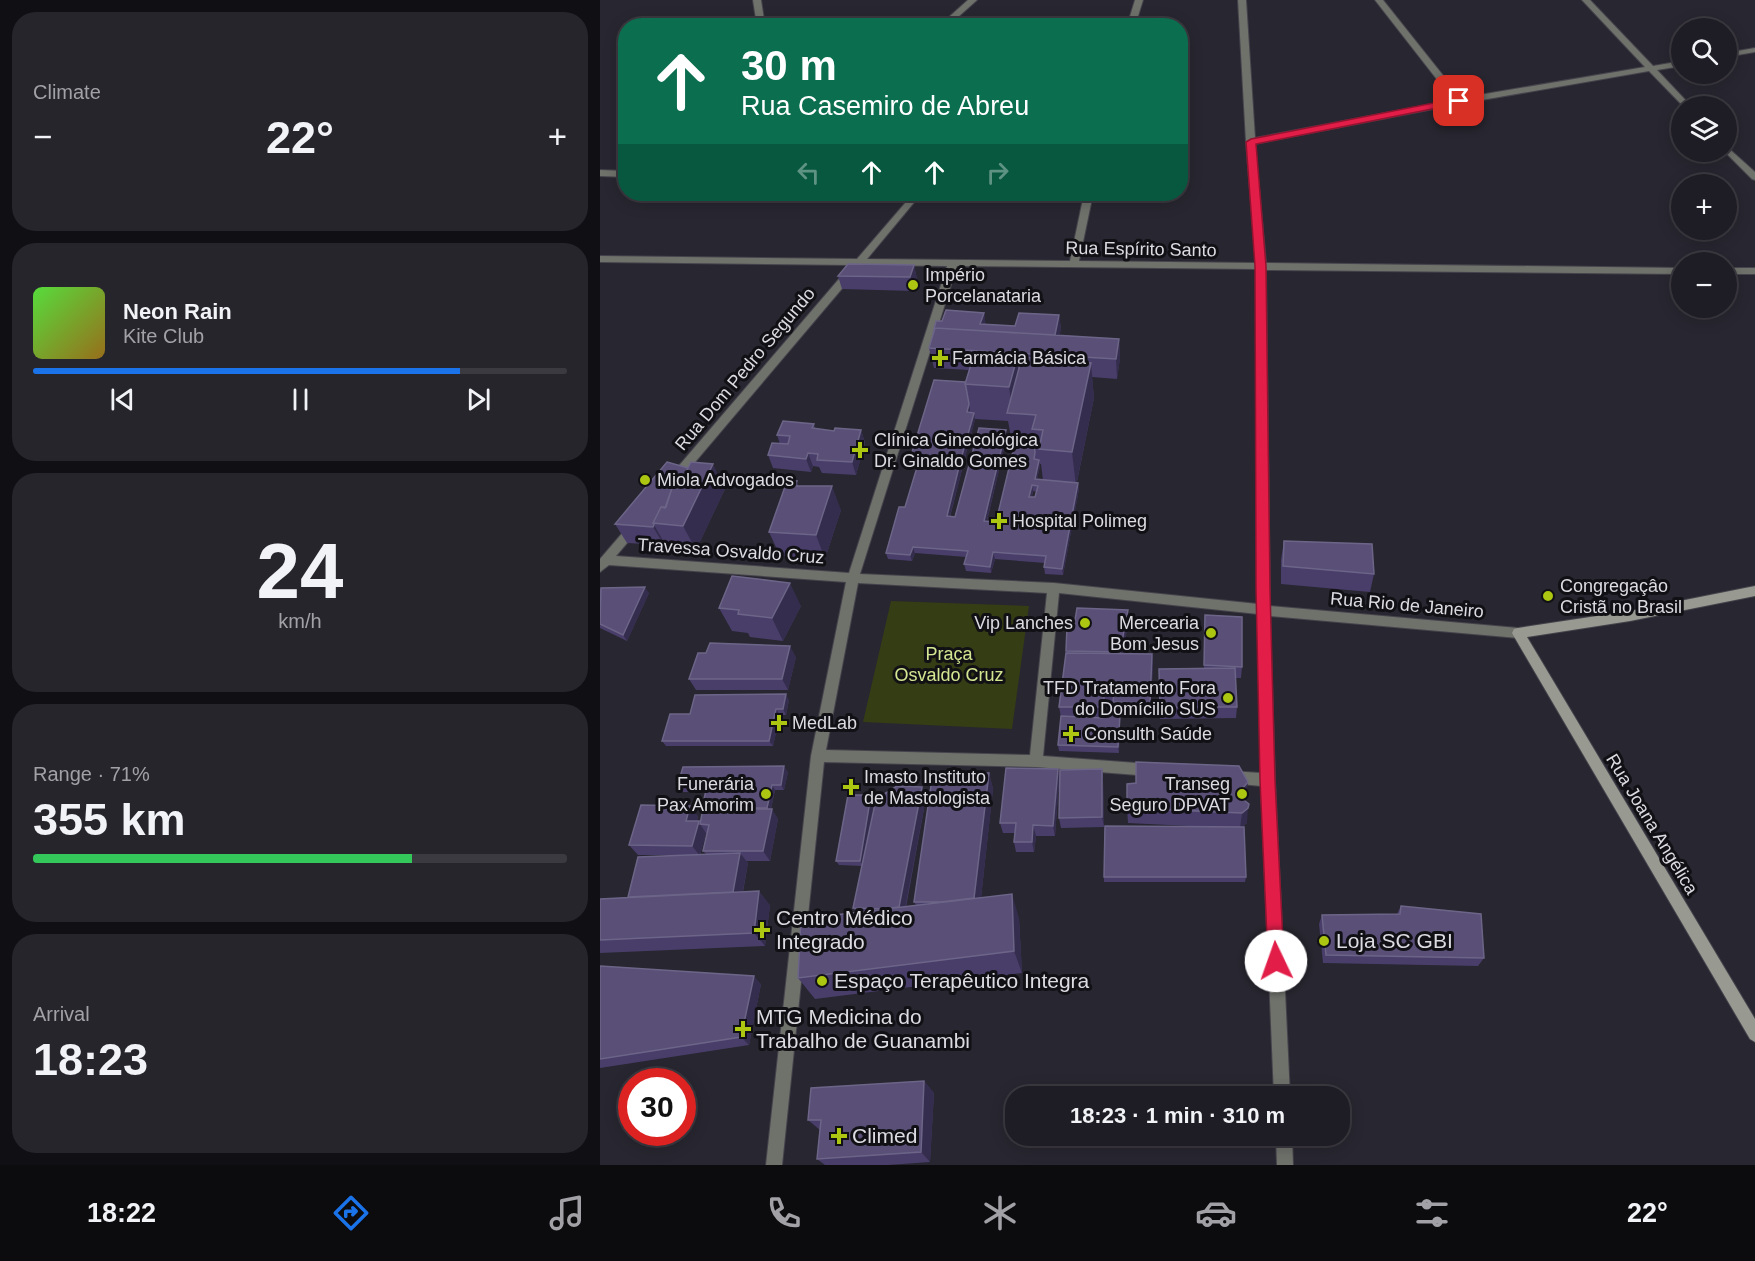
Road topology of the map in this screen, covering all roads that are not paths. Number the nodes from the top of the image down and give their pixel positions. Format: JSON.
{"nodes":[{"id":1,"x":757,"y":0,"type":"edge"},
{"id":2,"x":973,"y":0,"type":"edge"},
{"id":3,"x":1139,"y":0,"type":"edge"},
{"id":4,"x":1242,"y":0,"type":"edge"},
{"id":5,"x":1379,"y":0,"type":"edge"},
{"id":6,"x":1586,"y":0,"type":"edge"},
{"id":7,"x":760,"y":18,"type":"edge"},
{"id":8,"x":952,"y":18,"type":"edge"},
{"id":9,"x":1133,"y":18,"type":"edge"},
{"id":10,"x":1755,"y":50,"type":"edge"},
{"id":11,"x":1737,"y":53,"type":"edge"},
{"id":12,"x":1671,"y":65,"type":"edge"},
{"id":13,"x":1650,"y":68,"type":"junction"},
{"id":14,"x":1677,"y":96,"type":"edge"},
{"id":15,"x":1459,"y":101,"type":"junction"},
{"id":16,"x":1251,"y":142,"type":"junction"},
{"id":17,"x":1737,"y":158,"type":"edge"},
{"id":18,"x":600,"y":173,"type":"edge"},
{"id":19,"x":618,"y":174,"type":"edge"},
{"id":20,"x":1755,"y":177,"type":"edge"},
{"id":21,"x":911,"y":201,"type":"edge"},
{"id":22,"x":1088,"y":201,"type":"edge"},
{"id":23,"x":600,"y":259,"type":"edge"},
{"id":24,"x":858,"y":262,"type":"junction"},
{"id":25,"x":953,"y":263,"type":"junction"},
{"id":26,"x":1074,"y":264,"type":"junction"},
{"id":27,"x":1261,"y":266,"type":"junction"},
{"id":28,"x":1671,"y":271,"type":"edge"},
{"id":29,"x":1737,"y":271,"type":"edge"},
{"id":30,"x":1755,"y":272,"type":"edge"},
{"id":31,"x":667,"y":488,"type":"edge"},
{"id":32,"x":644,"y":515,"type":"edge"},
{"id":33,"x":603,"y":564,"type":"edge"},
{"id":34,"x":853,"y":578,"type":"junction"},
{"id":35,"x":1054,"y":588,"type":"junction"},
{"id":36,"x":1755,"y":591,"type":"edge"},
{"id":37,"x":1263,"y":610,"type":"junction"},
{"id":38,"x":1518,"y":633,"type":"junction"},
{"id":39,"x":818,"y":756,"type":"junction"},
{"id":40,"x":1036,"y":761,"type":"junction"},
{"id":41,"x":1164,"y":771,"type":"edge"},
{"id":42,"x":1221,"y":776,"type":"edge"},
{"id":43,"x":1268,"y":780,"type":"junction"},
{"id":44,"x":1755,"y":1034,"type":"edge"},
{"id":45,"x":1282,"y":1086,"type":"edge"},
{"id":46,"x":1284,"y":1146,"type":"edge"},
{"id":47,"x":774,"y":1165,"type":"edge"},
{"id":48,"x":1285,"y":1165,"type":"edge"}],
"edges":[{"from":1,"to":7,"type":"street"},
{"from":2,"to":8,"type":"street"},
{"from":3,"to":9,"type":"street"},
{"from":4,"to":16,"type":"street"},
{"from":5,"to":15,"type":"street"},
{"from":6,"to":13,"type":"street"},
{"from":10,"to":11,"type":"street"},
{"from":12,"to":13,"type":"street"},
{"from":13,"to":14,"type":"street"},
{"from":13,"to":15,"type":"street"},
{"from":15,"to":16,"type":"street"},
{"from":16,"to":27,"type":"street"},
{"from":17,"to":20,"type":"street"},
{"from":18,"to":19,"type":"street"},
{"from":21,"to":24,"type":"street","name":"Rua Dom Pedro Segundo"},
{"from":22,"to":26,"type":"street"},
{"from":23,"to":24,"type":"street","name":"Rua Espírito Santo"},
{"from":24,"to":25,"type":"street","name":"Rua Espírito Santo"},
{"from":24,"to":31,"type":"street","name":"Rua Dom Pedro Segundo"},
{"from":25,"to":26,"type":"street","name":"Rua Espírito Santo"},
{"from":25,"to":34,"type":"street"},
{"from":26,"to":27,"type":"street","name":"Rua Espírito Santo"},
{"from":27,"to":28,"type":"street","name":"Rua Espírito Santo"},
{"from":27,"to":37,"type":"street"},
{"from":29,"to":30,"type":"street"},
{"from":32,"to":33,"type":"street"},
{"from":33,"to":34,"type":"street","name":"Travessa Osvaldo Cruz"},
{"from":34,"to":35,"type":"street"},
{"from":34,"to":39,"type":"street"},
{"from":35,"to":37,"type":"street","name":"Rua Rio de Janeiro"},
{"from":35,"to":40,"type":"street"},
{"from":36,"to":38,"type":"main road","name":"Rua Rio de Janeiro"},
{"from":37,"to":38,"type":"street","name":"Rua Rio de Janeiro"},
{"from":37,"to":43,"type":"street"},
{"from":38,"to":44,"type":"main road","name":"Rua Joana Angélica"},
{"from":39,"to":40,"type":"street"},
{"from":39,"to":47,"type":"street"},
{"from":40,"to":41,"type":"street"},
{"from":42,"to":43,"type":"street"},
{"from":43,"to":45,"type":"street"},
{"from":46,"to":48,"type":"street"}]}
